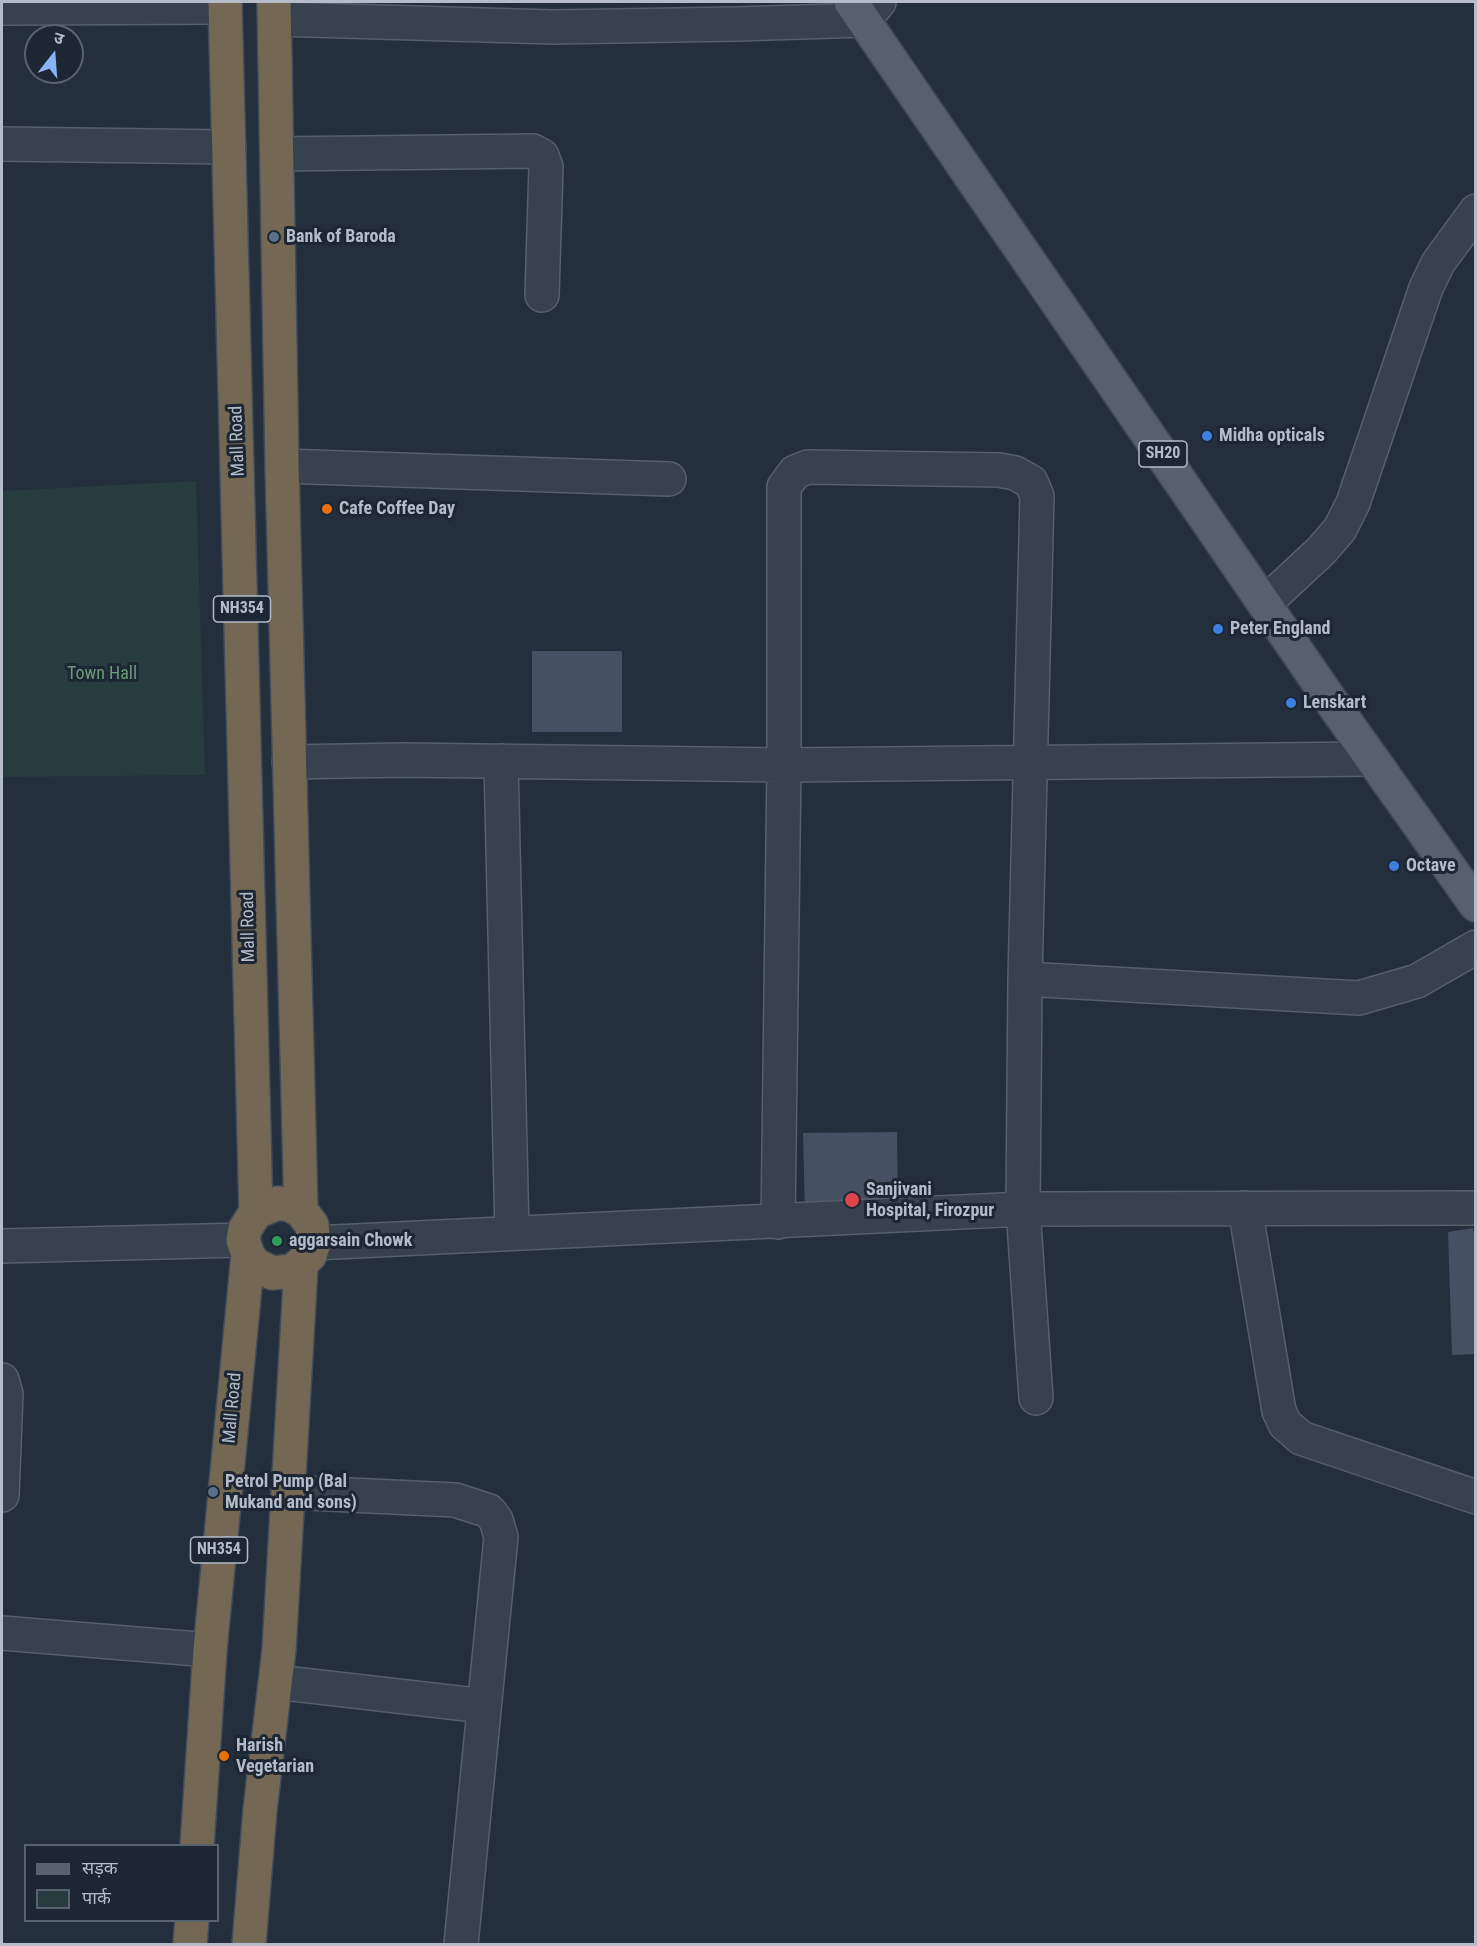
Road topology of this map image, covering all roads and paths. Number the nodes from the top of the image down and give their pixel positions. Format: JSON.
{"nodes":[{"id":1,"x":40,"y":4,"type":"edge"},
{"id":2,"x":225,"y":4,"type":"edge"},
{"id":3,"x":2,"y":8,"type":"edge"},
{"id":4,"x":864,"y":8,"type":"edge"},
{"id":5,"x":275,"y":10,"type":"edge"},
{"id":6,"x":2,"y":144,"type":"edge"},
{"id":7,"x":229,"y":147,"type":"junction"},
{"id":8,"x":277,"y":154,"type":"junction"},
{"id":9,"x":1476,"y":211,"type":"edge"},
{"id":10,"x":542,"y":295,"type":"dead end"},
{"id":11,"x":282,"y":466,"type":"junction"},
{"id":12,"x":669,"y":479,"type":"dead end"},
{"id":13,"x":1265,"y":603,"type":"junction"},
{"id":14,"x":1372,"y":759,"type":"junction"},
{"id":15,"x":501,"y":761,"type":"junction"},
{"id":16,"x":289,"y":762,"type":"junction"},
{"id":17,"x":1030,"y":762,"type":"junction"},
{"id":18,"x":784,"y":765,"type":"junction"},
{"id":19,"x":1476,"y":905,"type":"edge"},
{"id":20,"x":1476,"y":947,"type":"edge"},
{"id":21,"x":1024,"y":979,"type":"junction"},
{"id":22,"x":1245,"y":1208,"type":"junction"},
{"id":23,"x":1476,"y":1208,"type":"edge"},
{"id":24,"x":1023,"y":1209,"type":"junction"},
{"id":25,"x":301,"y":1211,"type":"junction"},
{"id":26,"x":778,"y":1222,"type":"junction"},
{"id":27,"x":512,"y":1233,"type":"junction"},
{"id":28,"x":249,"y":1236,"type":"junction"},
{"id":29,"x":2,"y":1246,"type":"edge"},
{"id":30,"x":308,"y":1254,"type":"junction"},
{"id":31,"x":2,"y":1380,"type":"edge"},
{"id":32,"x":1036,"y":1398,"type":"dead end"},
{"id":33,"x":288,"y":1492,"type":"junction"},
{"id":34,"x":2,"y":1495,"type":"edge"},
{"id":35,"x":1476,"y":1497,"type":"edge"},
{"id":36,"x":2,"y":1633,"type":"edge"},
{"id":37,"x":210,"y":1650,"type":"junction"},
{"id":38,"x":276,"y":1682,"type":"junction"},
{"id":39,"x":484,"y":1706,"type":"junction"},
{"id":40,"x":197,"y":1844,"type":"edge"},
{"id":41,"x":192,"y":1922,"type":"edge"},
{"id":42,"x":190,"y":1944,"type":"edge"},
{"id":43,"x":249,"y":1944,"type":"edge"},
{"id":44,"x":461,"y":1944,"type":"edge"}],
"edges":[{"from":1,"to":2,"type":"street"},
{"from":1,"to":3,"type":"street"},
{"from":2,"to":7,"type":"highway","name":"Mall Road","number":"NH354"},
{"from":4,"to":5,"type":"street"},
{"from":4,"to":13,"type":"main road","number":"SH20"},
{"from":5,"to":8,"type":"highway","number":"NH354"},
{"from":6,"to":7,"type":"street"},
{"from":7,"to":28,"type":"highway","name":"Mall Road","number":"NH354"},
{"from":8,"to":10,"type":"street"},
{"from":8,"to":11,"type":"highway","number":"NH354"},
{"from":9,"to":13,"type":"street"},
{"from":11,"to":12,"type":"street"},
{"from":11,"to":16,"type":"highway","number":"NH354"},
{"from":13,"to":14,"type":"main road","number":"SH20"},
{"from":14,"to":17,"type":"street"},
{"from":14,"to":19,"type":"main road","number":"SH20"},
{"from":15,"to":16,"type":"street"},
{"from":15,"to":18,"type":"street"},
{"from":15,"to":27,"type":"street"},
{"from":16,"to":25,"type":"highway","number":"NH354"},
{"from":17,"to":18,"type":"street"},
{"from":17,"to":18,"type":"street"},
{"from":17,"to":21,"type":"street"},
{"from":18,"to":26,"type":"street"},
{"from":20,"to":21,"type":"street"},
{"from":21,"to":24,"type":"street"},
{"from":22,"to":23,"type":"street"},
{"from":22,"to":24,"type":"street"},
{"from":22,"to":35,"type":"street"},
{"from":24,"to":26,"type":"street"},
{"from":24,"to":32,"type":"street"},
{"from":25,"to":28,"type":"highway"},
{"from":25,"to":30,"type":"highway","number":"NH354"},
{"from":26,"to":27,"type":"street"},
{"from":27,"to":30,"type":"street"},
{"from":28,"to":29,"type":"street"},
{"from":28,"to":30,"type":"highway"},
{"from":28,"to":37,"type":"highway","name":"Mall Road","number":"NH354"},
{"from":30,"to":33,"type":"highway"},
{"from":31,"to":34,"type":"street"},
{"from":33,"to":38,"type":"highway"},
{"from":33,"to":39,"type":"street"},
{"from":36,"to":37,"type":"street"},
{"from":37,"to":40,"type":"highway","name":"Mall Road","number":"NH354"},
{"from":38,"to":39,"type":"street"},
{"from":38,"to":43,"type":"highway"},
{"from":39,"to":44,"type":"street"},
{"from":41,"to":42,"type":"highway"}]}
